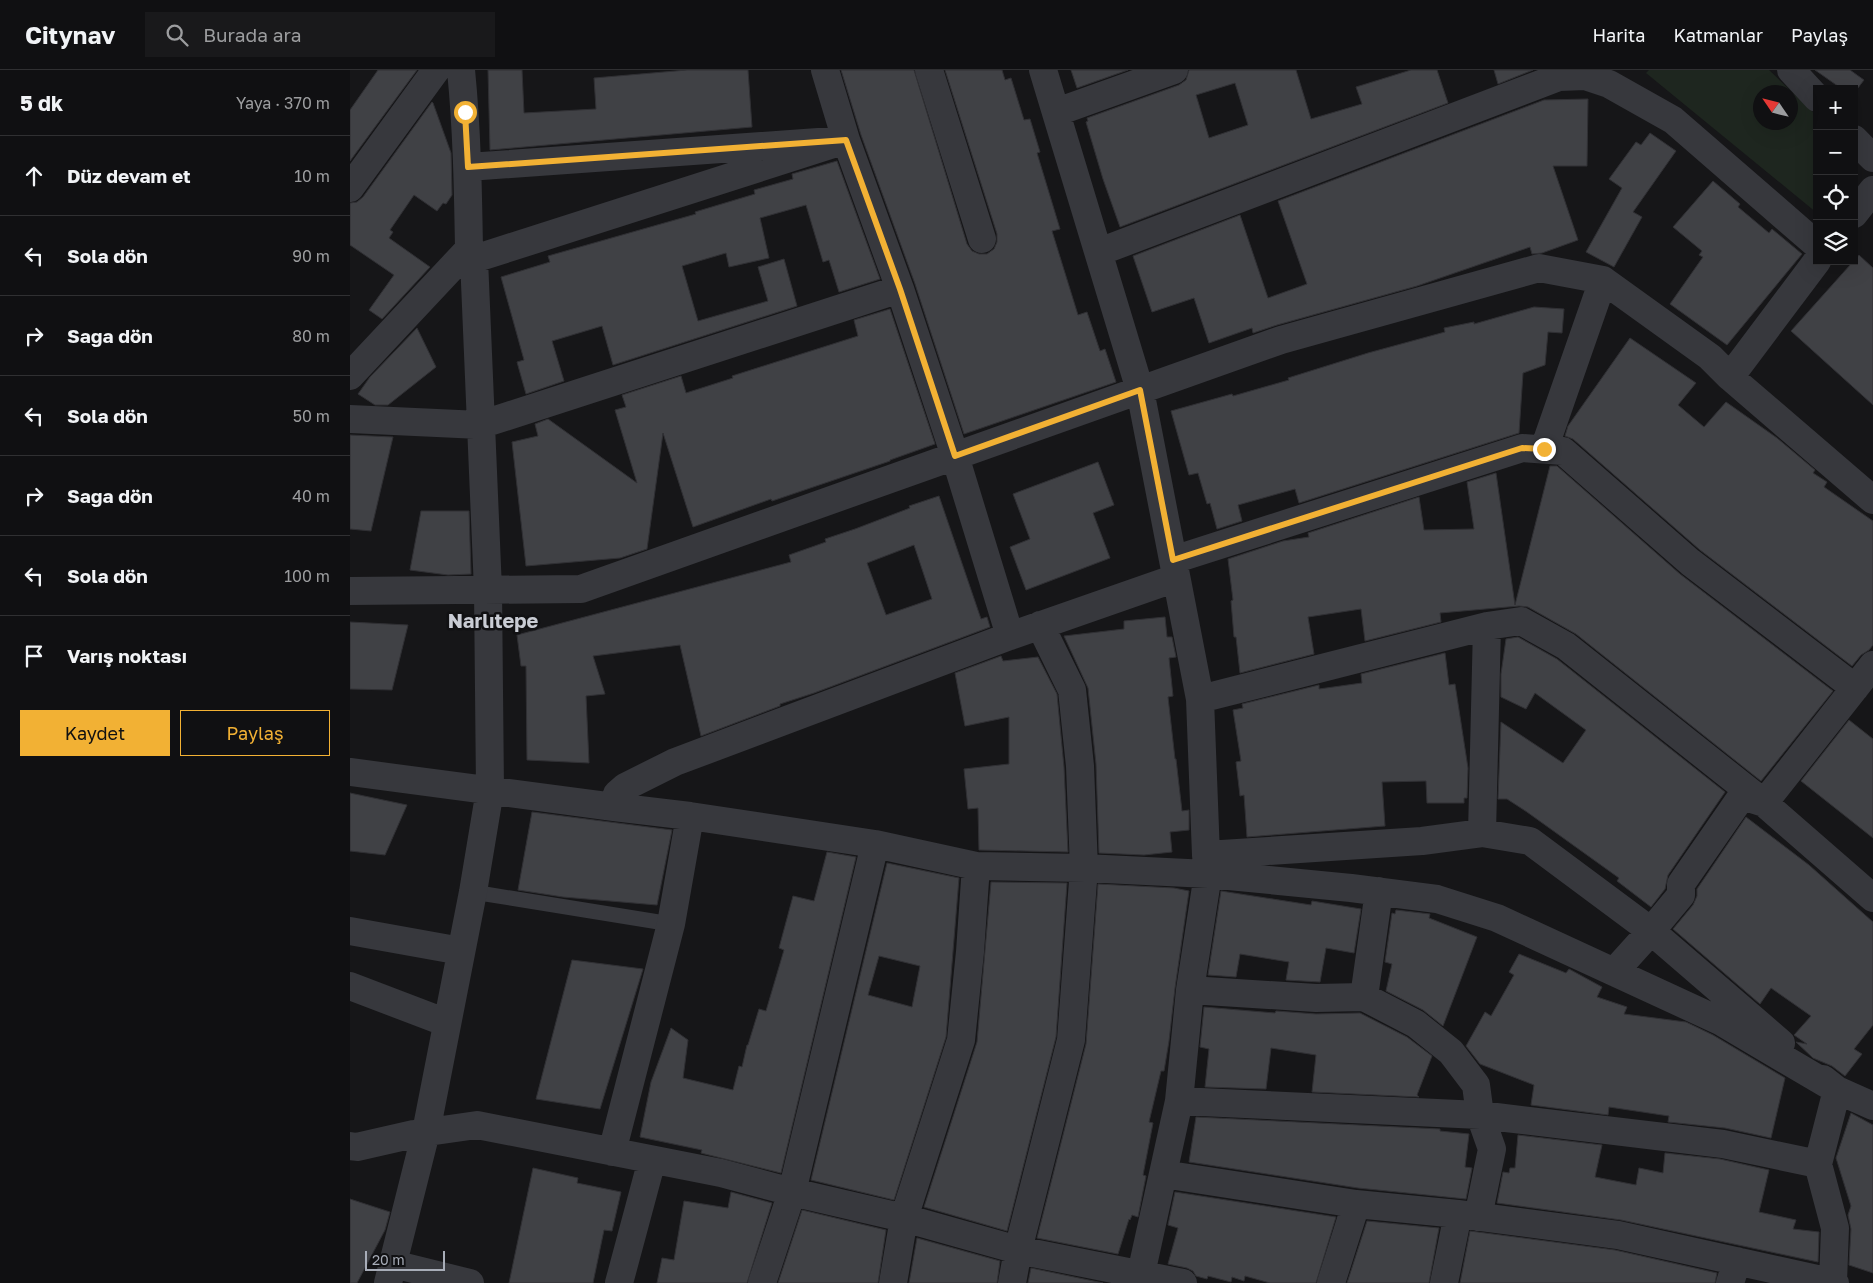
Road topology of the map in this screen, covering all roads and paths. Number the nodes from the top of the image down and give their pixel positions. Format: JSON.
{"nodes":[{"id":1,"x":436,"y":70,"type":"edge"},
{"id":2,"x":460,"y":70,"type":"edge"},
{"id":3,"x":825,"y":70,"type":"edge"},
{"id":4,"x":929,"y":70,"type":"edge"},
{"id":5,"x":1043,"y":70,"type":"edge"},
{"id":6,"x":1174,"y":70,"type":"edge"},
{"id":7,"x":1791,"y":70,"type":"edge"},
{"id":8,"x":1599,"y":75,"type":"edge"},
{"id":9,"x":1813,"y":94,"type":"edge"},
{"id":10,"x":1057,"y":112,"type":"junction"},
{"id":11,"x":846,"y":140,"type":"junction"},
{"id":12,"x":1858,"y":143,"type":"edge"},
{"id":13,"x":1873,"y":158,"type":"edge"},
{"id":14,"x":468,"y":167,"type":"junction"},
{"id":15,"x":350,"y":188,"type":"edge"},
{"id":16,"x":1873,"y":190,"type":"edge"},
{"id":17,"x":1858,"y":209,"type":"edge"},
{"id":18,"x":982,"y":239,"type":"dead end"},
{"id":19,"x":1813,"y":241,"type":"edge"},
{"id":20,"x":1099,"y":252,"type":"junction"},
{"id":21,"x":471,"y":254,"type":"junction"},
{"id":22,"x":1814,"y":265,"type":"edge"},
{"id":23,"x":1603,"y":280,"type":"junction"},
{"id":24,"x":900,"y":289,"type":"junction"},
{"id":25,"x":350,"y":376,"type":"edge"},
{"id":26,"x":1730,"y":377,"type":"junction"},
{"id":27,"x":1140,"y":390,"type":"junction"},
{"id":28,"x":350,"y":419,"type":"edge"},
{"id":29,"x":480,"y":426,"type":"junction"},
{"id":30,"x":1544,"y":449,"type":"junction"},
{"id":31,"x":955,"y":456,"type":"junction"},
{"id":32,"x":1873,"y":500,"type":"edge"},
{"id":33,"x":1174,"y":569,"type":"junction"},
{"id":34,"x":488,"y":590,"type":"junction"},
{"id":35,"x":350,"y":591,"type":"edge"},
{"id":36,"x":1040,"y":626,"type":"junction"},
{"id":37,"x":1487,"y":626,"type":"junction"},
{"id":38,"x":1010,"y":636,"type":"junction"},
{"id":39,"x":1873,"y":665,"type":"edge"},
{"id":40,"x":1855,"y":688,"type":"junction"},
{"id":41,"x":1200,"y":699,"type":"junction"},
{"id":42,"x":350,"y":772,"type":"edge"},
{"id":43,"x":490,"y":790,"type":"junction"},
{"id":44,"x":1764,"y":803,"type":"junction"},
{"id":45,"x":614,"y":807,"type":"junction"},
{"id":46,"x":690,"y":816,"type":"junction"},
{"id":47,"x":1482,"y":833,"type":"junction"},
{"id":48,"x":876,"y":844,"type":"junction"},
{"id":49,"x":1207,"y":865,"type":"junction"},
{"id":50,"x":976,"y":866,"type":"junction"},
{"id":51,"x":1084,"y":868,"type":"junction"},
{"id":52,"x":1379,"y":891,"type":"junction"},
{"id":53,"x":472,"y":892,"type":"junction"},
{"id":54,"x":1873,"y":898,"type":"edge"},
{"id":55,"x":671,"y":924,"type":"junction"},
{"id":56,"x":350,"y":931,"type":"edge"},
{"id":57,"x":1651,"y":931,"type":"junction"},
{"id":58,"x":461,"y":952,"type":"junction"},
{"id":59,"x":1614,"y":972,"type":"junction"},
{"id":60,"x":350,"y":986,"type":"edge"},
{"id":61,"x":1190,"y":990,"type":"junction"},
{"id":62,"x":1364,"y":997,"type":"junction"},
{"id":63,"x":447,"y":1023,"type":"junction"},
{"id":64,"x":1837,"y":1090,"type":"junction"},
{"id":65,"x":1179,"y":1100,"type":"junction"},
{"id":66,"x":1873,"y":1106,"type":"edge"},
{"id":67,"x":1480,"y":1115,"type":"junction"},
{"id":68,"x":426,"y":1132,"type":"junction"},
{"id":69,"x":350,"y":1146,"type":"edge"},
{"id":70,"x":612,"y":1152,"type":"junction"},
{"id":71,"x":652,"y":1160,"type":"junction"},
{"id":72,"x":1818,"y":1164,"type":"junction"},
{"id":73,"x":1163,"y":1174,"type":"junction"},
{"id":74,"x":792,"y":1192,"type":"junction"},
{"id":75,"x":1356,"y":1204,"type":"junction"},
{"id":76,"x":1468,"y":1215,"type":"junction"},
{"id":77,"x":904,"y":1218,"type":"junction"},
{"id":78,"x":1018,"y":1250,"type":"junction"},
{"id":79,"x":1733,"y":1272,"type":"edge"},
{"id":80,"x":390,"y":1273,"type":"edge"},
{"id":81,"x":1140,"y":1279,"type":"edge"},
{"id":82,"x":470,"y":1283,"type":"edge"},
{"id":83,"x":619,"y":1283,"type":"edge"},
{"id":84,"x":762,"y":1283,"type":"edge"},
{"id":85,"x":893,"y":1283,"type":"edge"},
{"id":86,"x":1012,"y":1283,"type":"edge"},
{"id":87,"x":1183,"y":1283,"type":"edge"},
{"id":88,"x":1331,"y":1283,"type":"edge"},
{"id":89,"x":1444,"y":1283,"type":"edge"},
{"id":90,"x":1834,"y":1283,"type":"edge"}],
"edges":[{"from":1,"to":15,"type":"street"},
{"from":2,"to":14,"type":"street"},
{"from":3,"to":11,"type":"street"},
{"from":4,"to":18,"type":"street"},
{"from":5,"to":10,"type":"street"},
{"from":6,"to":10,"type":"street"},
{"from":7,"to":9,"type":"street"},
{"from":8,"to":19,"type":"street"},
{"from":8,"to":20,"type":"street"},
{"from":10,"to":20,"type":"street"},
{"from":11,"to":14,"type":"street"},
{"from":11,"to":21,"type":"street"},
{"from":11,"to":24,"type":"street"},
{"from":12,"to":13,"type":"street"},
{"from":14,"to":21,"type":"street"},
{"from":16,"to":17,"type":"street"},
{"from":20,"to":27,"type":"street"},
{"from":21,"to":25,"type":"street"},
{"from":21,"to":29,"type":"street"},
{"from":22,"to":26,"type":"street"},
{"from":23,"to":26,"type":"street"},
{"from":23,"to":27,"type":"street"},
{"from":23,"to":30,"type":"street"},
{"from":24,"to":29,"type":"street"},
{"from":24,"to":31,"type":"street"},
{"from":26,"to":32,"type":"street"},
{"from":27,"to":31,"type":"street"},
{"from":27,"to":33,"type":"street"},
{"from":28,"to":29,"type":"street"},
{"from":29,"to":34,"type":"street"},
{"from":30,"to":33,"type":"street"},
{"from":30,"to":40,"type":"street"},
{"from":31,"to":34,"type":"street"},
{"from":31,"to":38,"type":"street"},
{"from":33,"to":36,"type":"street"},
{"from":33,"to":41,"type":"street"},
{"from":34,"to":35,"type":"street"},
{"from":34,"to":43,"type":"street"},
{"from":36,"to":38,"type":"street"},
{"from":36,"to":51,"type":"street"},
{"from":37,"to":41,"type":"street"},
{"from":37,"to":44,"type":"street"},
{"from":37,"to":47,"type":"street"},
{"from":38,"to":45,"type":"street"},
{"from":39,"to":40,"type":"street"},
{"from":40,"to":44,"type":"street"},
{"from":41,"to":49,"type":"street"},
{"from":42,"to":43,"type":"street"},
{"from":43,"to":45,"type":"street"},
{"from":43,"to":53,"type":"street"},
{"from":44,"to":54,"type":"street"},
{"from":44,"to":57,"type":"street"},
{"from":45,"to":46,"type":"street"},
{"from":46,"to":48,"type":"street"},
{"from":46,"to":55,"type":"street"},
{"from":47,"to":49,"type":"street"},
{"from":47,"to":57,"type":"street"},
{"from":48,"to":50,"type":"street"},
{"from":48,"to":74,"type":"street"},
{"from":49,"to":51,"type":"street"},
{"from":49,"to":52,"type":"street"},
{"from":49,"to":61,"type":"street"},
{"from":50,"to":51,"type":"street"},
{"from":50,"to":77,"type":"street"},
{"from":51,"to":78,"type":"street"},
{"from":52,"to":59,"type":"street"},
{"from":52,"to":62,"type":"street"},
{"from":53,"to":55,"type":"lane"},
{"from":53,"to":58,"type":"street"},
{"from":55,"to":70,"type":"street"},
{"from":56,"to":58,"type":"street"},
{"from":57,"to":59,"type":"street"},
{"from":57,"to":64,"type":"street"},
{"from":58,"to":63,"type":"street"},
{"from":59,"to":64,"type":"street"},
{"from":60,"to":63,"type":"street"},
{"from":61,"to":62,"type":"street"},
{"from":61,"to":65,"type":"street"},
{"from":62,"to":67,"type":"street"},
{"from":63,"to":68,"type":"street"},
{"from":64,"to":66,"type":"street"},
{"from":64,"to":72,"type":"street"},
{"from":65,"to":67,"type":"street"},
{"from":65,"to":73,"type":"street"},
{"from":67,"to":72,"type":"street"},
{"from":67,"to":76,"type":"street"},
{"from":68,"to":69,"type":"street"},
{"from":68,"to":70,"type":"street"},
{"from":68,"to":80,"type":"street"},
{"from":70,"to":71,"type":"street"},
{"from":71,"to":74,"type":"street"},
{"from":71,"to":83,"type":"street"},
{"from":72,"to":90,"type":"street"},
{"from":73,"to":75,"type":"street"},
{"from":73,"to":81,"type":"street"},
{"from":74,"to":77,"type":"street"},
{"from":74,"to":84,"type":"street"},
{"from":75,"to":76,"type":"street"},
{"from":75,"to":88,"type":"street"},
{"from":76,"to":79,"type":"street"},
{"from":76,"to":89,"type":"street"},
{"from":77,"to":78,"type":"street"},
{"from":77,"to":85,"type":"street"},
{"from":78,"to":81,"type":"street"},
{"from":78,"to":86,"type":"street"},
{"from":79,"to":90,"type":"street"},
{"from":80,"to":82,"type":"street"},
{"from":81,"to":87,"type":"street"}]}
